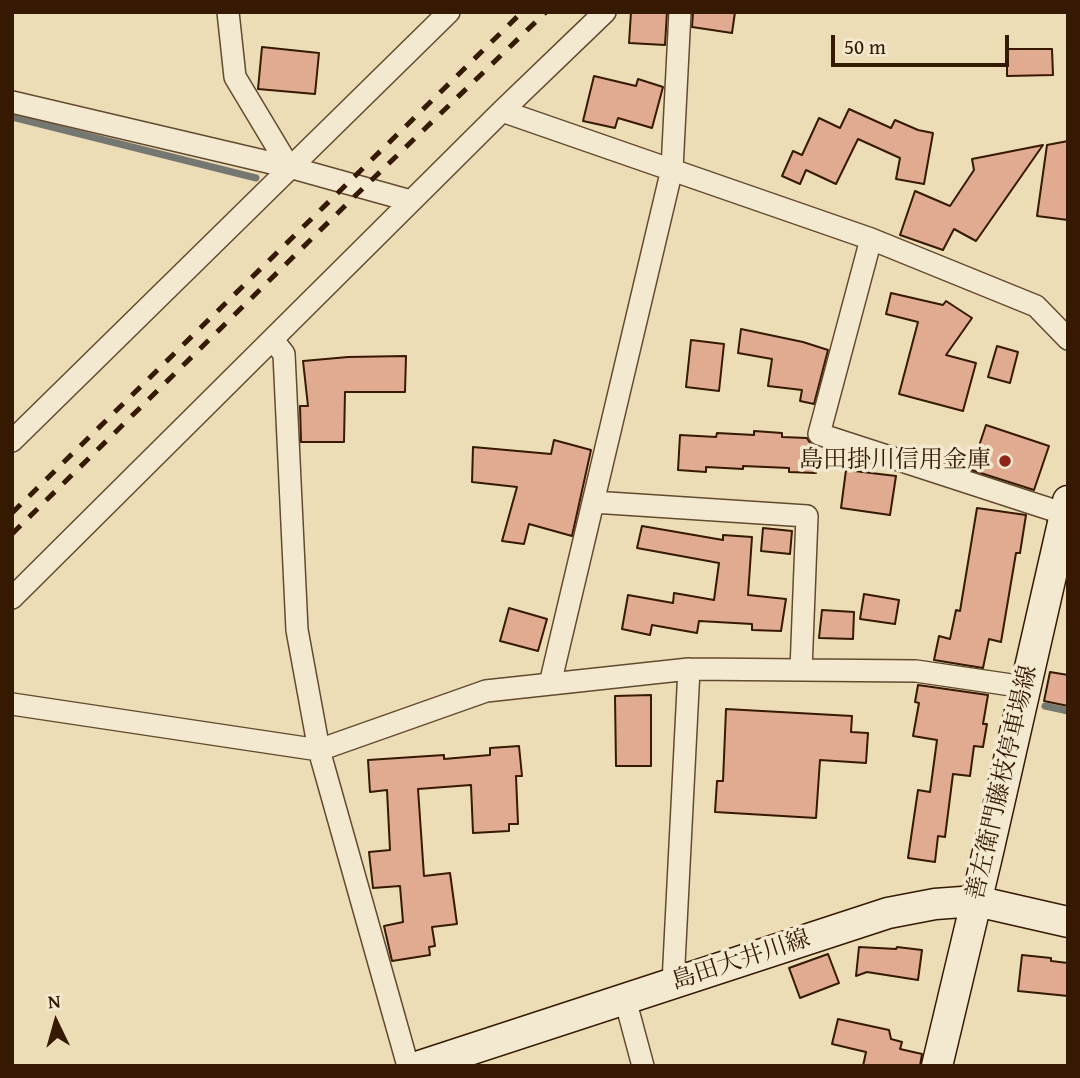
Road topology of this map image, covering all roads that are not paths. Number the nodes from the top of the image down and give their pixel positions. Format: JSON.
{"nodes":[{"id":1,"x":228,"y":12,"type":"edge"},
{"id":2,"x":449,"y":12,"type":"edge"},
{"id":3,"x":605,"y":12,"type":"edge"},
{"id":4,"x":680,"y":12,"type":"edge"},
{"id":5,"x":12,"y":102,"type":"edge"},
{"id":6,"x":502,"y":111,"type":"junction"},
{"id":7,"x":289,"y":167,"type":"junction"},
{"id":8,"x":672,"y":169,"type":"junction"},
{"id":9,"x":411,"y":201,"type":"junction"},
{"id":10,"x":871,"y":239,"type":"junction"},
{"id":11,"x":1068,"y":339,"type":"edge"},
{"id":12,"x":273,"y":340,"type":"junction"},
{"id":13,"x":16,"y":432,"type":"edge"},
{"id":14,"x":593,"y":502,"type":"junction"},
{"id":15,"x":1066,"y":507,"type":"edge"},
{"id":16,"x":12,"y":598,"type":"edge"},
{"id":17,"x":689,"y":669,"type":"junction"},
{"id":18,"x":801,"y":670,"type":"junction"},
{"id":19,"x":550,"y":684,"type":"junction"},
{"id":20,"x":1025,"y":687,"type":"junction"},
{"id":21,"x":12,"y":704,"type":"edge"},
{"id":22,"x":319,"y":750,"type":"junction"},
{"id":23,"x":976,"y":901,"type":"junction"},
{"id":24,"x":1068,"y":922,"type":"edge"},
{"id":25,"x":673,"y":983,"type":"junction"},
{"id":26,"x":625,"y":999,"type":"junction"},
{"id":27,"x":408,"y":1066,"type":"edge"},
{"id":28,"x":420,"y":1066,"type":"edge"},
{"id":29,"x":643,"y":1066,"type":"edge"},
{"id":30,"x":937,"y":1066,"type":"edge"}],
"edges":[{"from":1,"to":7,"type":"street"},
{"from":2,"to":7,"type":"street"},
{"from":3,"to":6,"type":"street"},
{"from":4,"to":8,"type":"street"},
{"from":5,"to":7,"type":"street"},
{"from":6,"to":8,"type":"street"},
{"from":6,"to":9,"type":"street"},
{"from":7,"to":9,"type":"street"},
{"from":7,"to":13,"type":"street"},
{"from":8,"to":10,"type":"street"},
{"from":8,"to":14,"type":"street"},
{"from":9,"to":12,"type":"street"},
{"from":10,"to":11,"type":"street"},
{"from":10,"to":15,"type":"street"},
{"from":12,"to":16,"type":"street"},
{"from":12,"to":22,"type":"street"},
{"from":14,"to":18,"type":"street"},
{"from":14,"to":19,"type":"street"},
{"from":15,"to":20,"type":"main road","name":"善左衛門藤枝停車場線"},
{"from":17,"to":18,"type":"street"},
{"from":17,"to":19,"type":"street"},
{"from":17,"to":25,"type":"street"},
{"from":18,"to":20,"type":"street"},
{"from":19,"to":22,"type":"street"},
{"from":20,"to":23,"type":"main road","name":"善左衛門藤枝停車場線"},
{"from":21,"to":22,"type":"street"},
{"from":22,"to":27,"type":"street"},
{"from":23,"to":24,"type":"main road","name":"島田大井川線"},
{"from":23,"to":25,"type":"main road","name":"島田大井川線"},
{"from":23,"to":30,"type":"main road","name":"善左衛門藤枝停車場線"},
{"from":25,"to":26,"type":"main road","name":"島田大井川線"},
{"from":26,"to":28,"type":"main road","name":"島田大井川線"},
{"from":26,"to":29,"type":"street"}]}
